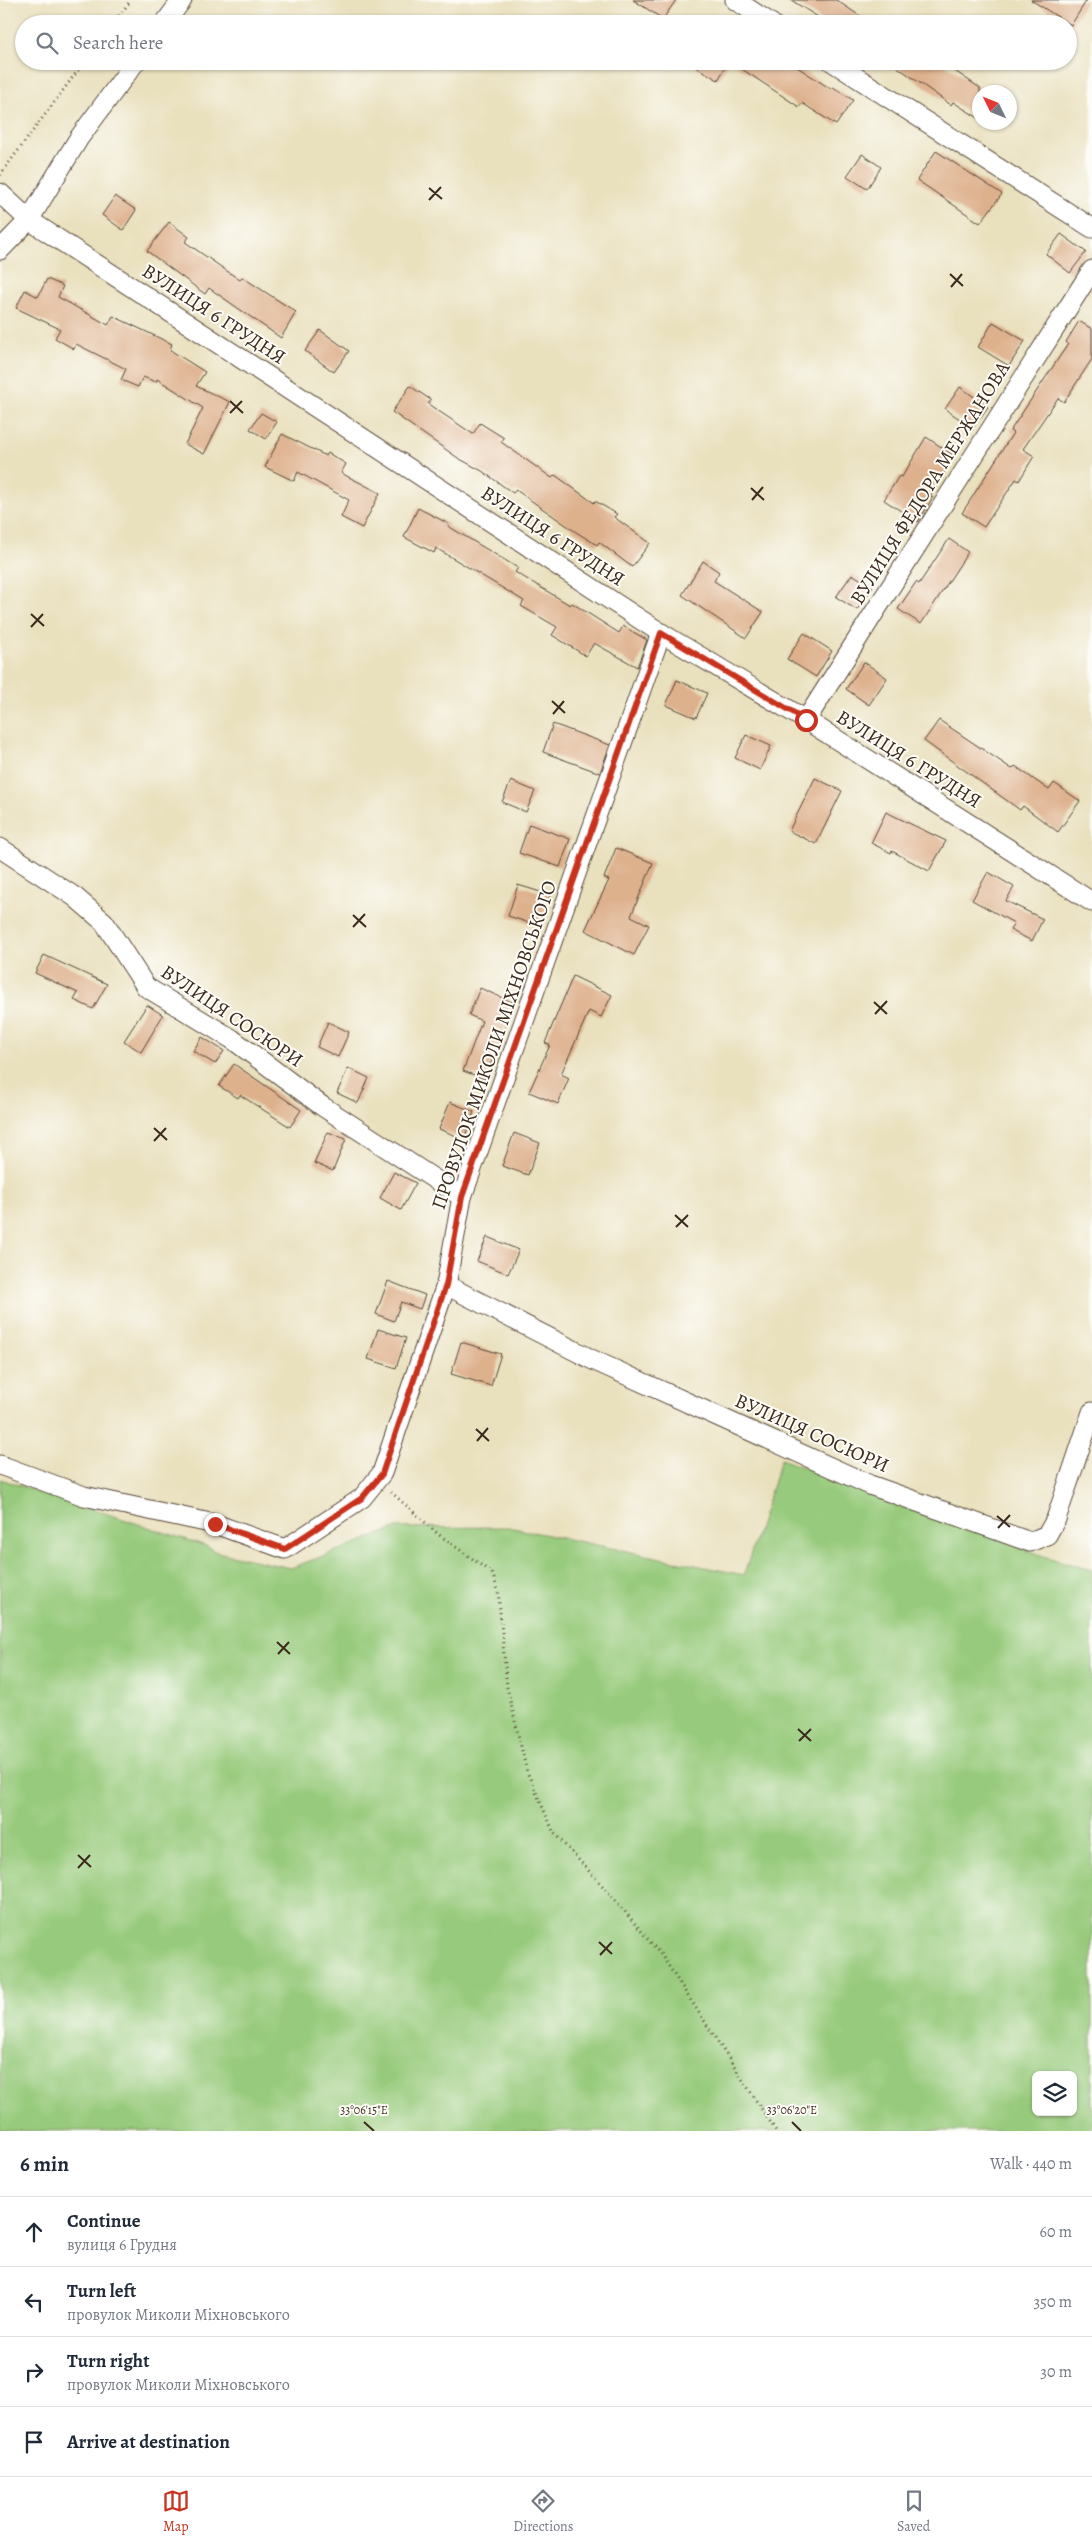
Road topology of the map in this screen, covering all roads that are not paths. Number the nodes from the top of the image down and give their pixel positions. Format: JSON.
{"nodes":[{"id":1,"x":182,"y":0,"type":"edge"},
{"id":2,"x":735,"y":0,"type":"edge"},
{"id":3,"x":171,"y":15,"type":"edge"},
{"id":4,"x":758,"y":15,"type":"edge"},
{"id":5,"x":129,"y":70,"type":"edge"},
{"id":6,"x":845,"y":70,"type":"edge"},
{"id":7,"x":0,"y":193,"type":"edge"},
{"id":8,"x":29,"y":220,"type":"junction"},
{"id":9,"x":1092,"y":228,"type":"edge"},
{"id":10,"x":0,"y":250,"type":"edge"},
{"id":11,"x":1092,"y":270,"type":"edge"},
{"id":12,"x":661,"y":633,"type":"junction"},
{"id":13,"x":806,"y":720,"type":"junction"},
{"id":14,"x":0,"y":848,"type":"edge"},
{"id":15,"x":1092,"y":902,"type":"edge"},
{"id":16,"x":462,"y":1197,"type":"junction"},
{"id":17,"x":446,"y":1285,"type":"junction"},
{"id":18,"x":1092,"y":1412,"type":"edge"},
{"id":19,"x":0,"y":1465,"type":"edge"}],
"edges":[{"from":1,"to":3,"type":"street"},
{"from":2,"to":4,"type":"street"},
{"from":5,"to":8,"type":"street"},
{"from":6,"to":9,"type":"street"},
{"from":7,"to":8,"type":"street","name":"ВУЛИЦЯ 6 ГРУДНЯ"},
{"from":8,"to":10,"type":"street"},
{"from":8,"to":12,"type":"street","name":"ВУЛИЦЯ 6 ГРУДНЯ"},
{"from":11,"to":13,"type":"street","name":"ВУЛИЦЯ ФЕДОРА МЕРЖАНОВА"},
{"from":12,"to":13,"type":"street","name":"ВУЛИЦЯ 6 ГРУДНЯ"},
{"from":12,"to":16,"type":"street","name":"ПРОВУЛОК МИКОЛИ МІХНОВСЬКОГО"},
{"from":13,"to":15,"type":"street","name":"ВУЛИЦЯ 6 ГРУДНЯ"},
{"from":14,"to":16,"type":"street","name":"ВУЛИЦЯ СОСЮРИ"},
{"from":16,"to":17,"type":"street","name":"ПРОВУЛОК МИКОЛИ МІХНОВСЬКОГО"},
{"from":17,"to":18,"type":"street","name":"ВУЛИЦЯ СОСЮРИ"},
{"from":17,"to":19,"type":"street","name":"ПРОВУЛОК МИКОЛИ МІХНОВСЬКОГО"}]}
